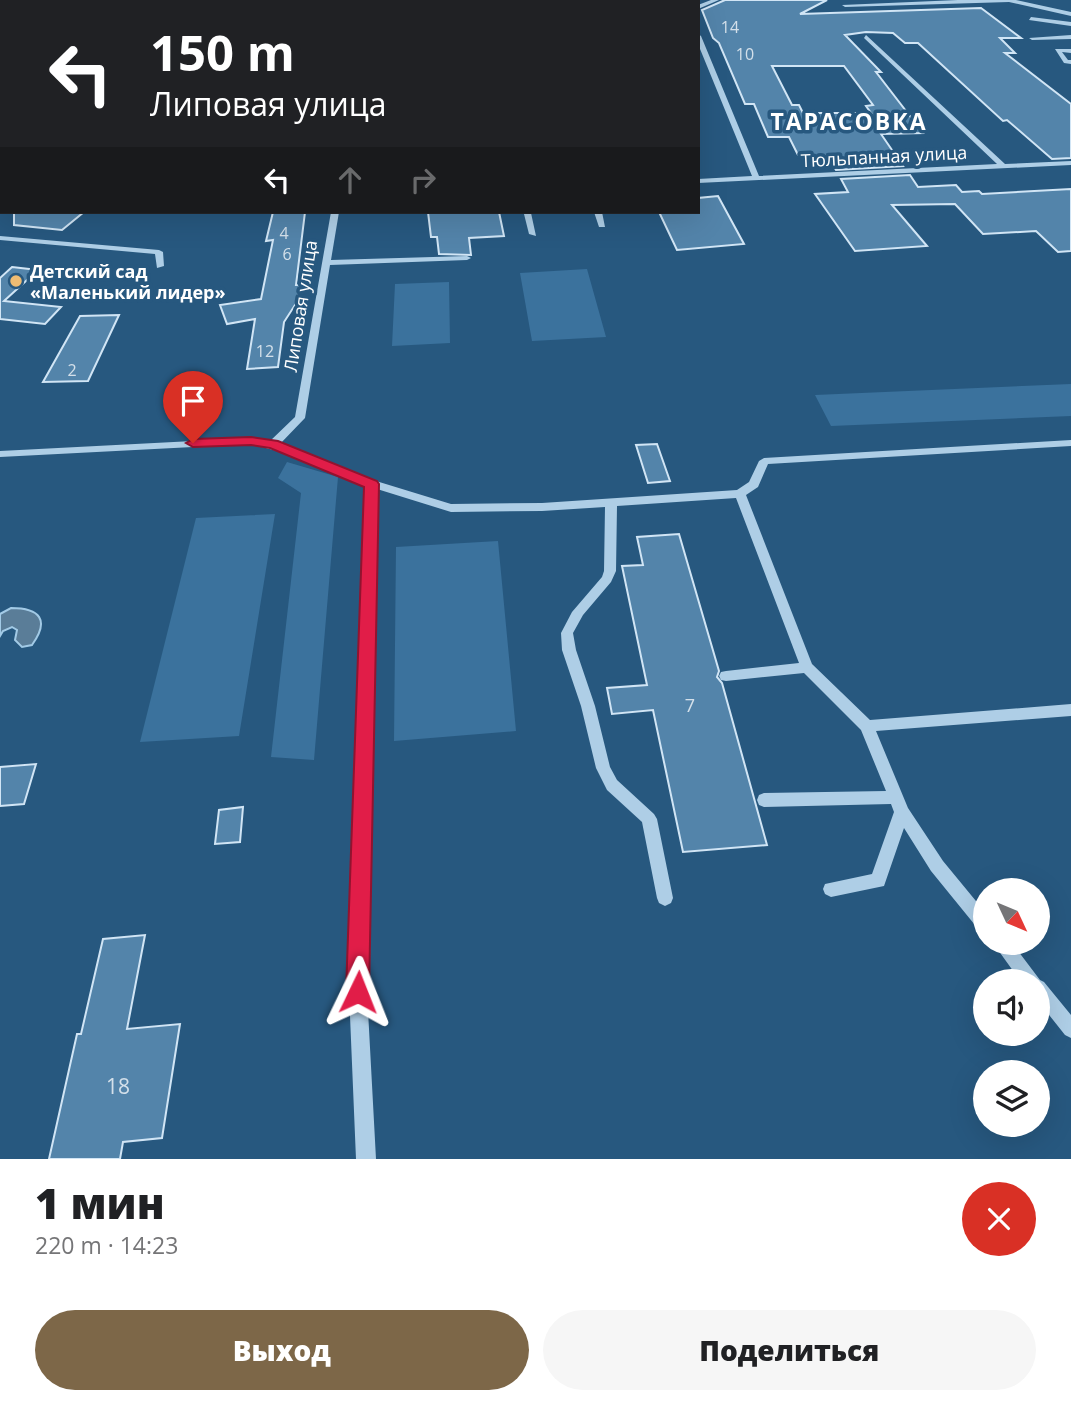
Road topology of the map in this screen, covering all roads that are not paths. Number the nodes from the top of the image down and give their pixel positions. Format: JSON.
{"nodes":[{"id":1,"x":845,"y":5,"type":"dead end"},
{"id":2,"x":1071,"y":14,"type":"edge"},
{"id":3,"x":1031,"y":19,"type":"dead end"},
{"id":4,"x":1071,"y":24,"type":"edge"},
{"id":5,"x":866,"y":37,"type":"dead end"},
{"id":6,"x":1071,"y":37,"type":"edge"},
{"id":7,"x":1032,"y":38,"type":"dead end"},
{"id":8,"x":700,"y":41,"type":"edge"},
{"id":9,"x":1071,"y":51,"type":"edge"},
{"id":10,"x":1071,"y":62,"type":"edge"},
{"id":11,"x":1071,"y":163,"type":"edge"},
{"id":12,"x":1003,"y":166,"type":"junction"},
{"id":13,"x":756,"y":178,"type":"junction"},
{"id":14,"x":700,"y":181,"type":"edge"},
{"id":15,"x":335,"y":214,"type":"edge"},
{"id":16,"x":527,"y":214,"type":"edge"},
{"id":17,"x":598,"y":214,"type":"edge"},
{"id":18,"x":601,"y":226,"type":"dead end"},
{"id":19,"x":533,"y":234,"type":"dead end"},
{"id":20,"x":0,"y":238,"type":"edge"},
{"id":21,"x":467,"y":258,"type":"dead end"},
{"id":22,"x":328,"y":263,"type":"junction"},
{"id":23,"x":160,"y":266,"type":"dead end"},
{"id":24,"x":303,"y":406,"type":"joint"},
{"id":25,"x":1071,"y":443,"type":"edge"},
{"id":26,"x":273,"y":444,"type":"junction"},
{"id":27,"x":0,"y":454,"type":"edge"},
{"id":28,"x":372,"y":484,"type":"junction"},
{"id":29,"x":740,"y":494,"type":"junction"},
{"id":30,"x":611,"y":504,"type":"junction"},
{"id":31,"x":807,"y":667,"type":"junction"},
{"id":32,"x":726,"y":676,"type":"dead end"},
{"id":33,"x":1071,"y":710,"type":"edge"},
{"id":34,"x":867,"y":726,"type":"junction"},
{"id":35,"x":765,"y":800,"type":"dead end"},
{"id":36,"x":899,"y":804,"type":"junction"},
{"id":37,"x":831,"y":888,"type":"dead end"},
{"id":38,"x":665,"y":898,"type":"dead end"},
{"id":39,"x":973,"y":910,"type":"edge"},
{"id":40,"x":1050,"y":1003,"type":"edge"},
{"id":41,"x":1071,"y":1029,"type":"edge"},
{"id":42,"x":366,"y":1159,"type":"edge"}],
"edges":[{"from":1,"to":2,"type":"street"},
{"from":3,"to":4,"type":"street"},
{"from":5,"to":12,"type":"street"},
{"from":6,"to":7,"type":"street"},
{"from":8,"to":13,"type":"street"},
{"from":9,"to":10,"type":"street"},
{"from":11,"to":12,"type":"street","name":"Тюльпанная улица"},
{"from":12,"to":13,"type":"street","name":"Тюльпанная улица"},
{"from":13,"to":14,"type":"street","name":"Тюльпанная улица"},
{"from":15,"to":22,"type":"street","name":"Липовая улица"},
{"from":16,"to":19,"type":"street"},
{"from":17,"to":18,"type":"street"},
{"from":20,"to":23,"type":"street"},
{"from":21,"to":22,"type":"street"},
{"from":22,"to":24,"type":"street","name":"Липовая улица"},
{"from":24,"to":26,"type":"street"},
{"from":25,"to":29,"type":"street"},
{"from":26,"to":27,"type":"street"},
{"from":26,"to":28,"type":"street"},
{"from":28,"to":30,"type":"street"},
{"from":28,"to":42,"type":"street"},
{"from":29,"to":30,"type":"street"},
{"from":29,"to":31,"type":"street"},
{"from":30,"to":38,"type":"street"},
{"from":31,"to":32,"type":"street"},
{"from":31,"to":34,"type":"street"},
{"from":33,"to":34,"type":"street"},
{"from":34,"to":36,"type":"street"},
{"from":35,"to":36,"type":"street"},
{"from":36,"to":37,"type":"street"},
{"from":36,"to":39,"type":"street"},
{"from":40,"to":41,"type":"street"}]}
